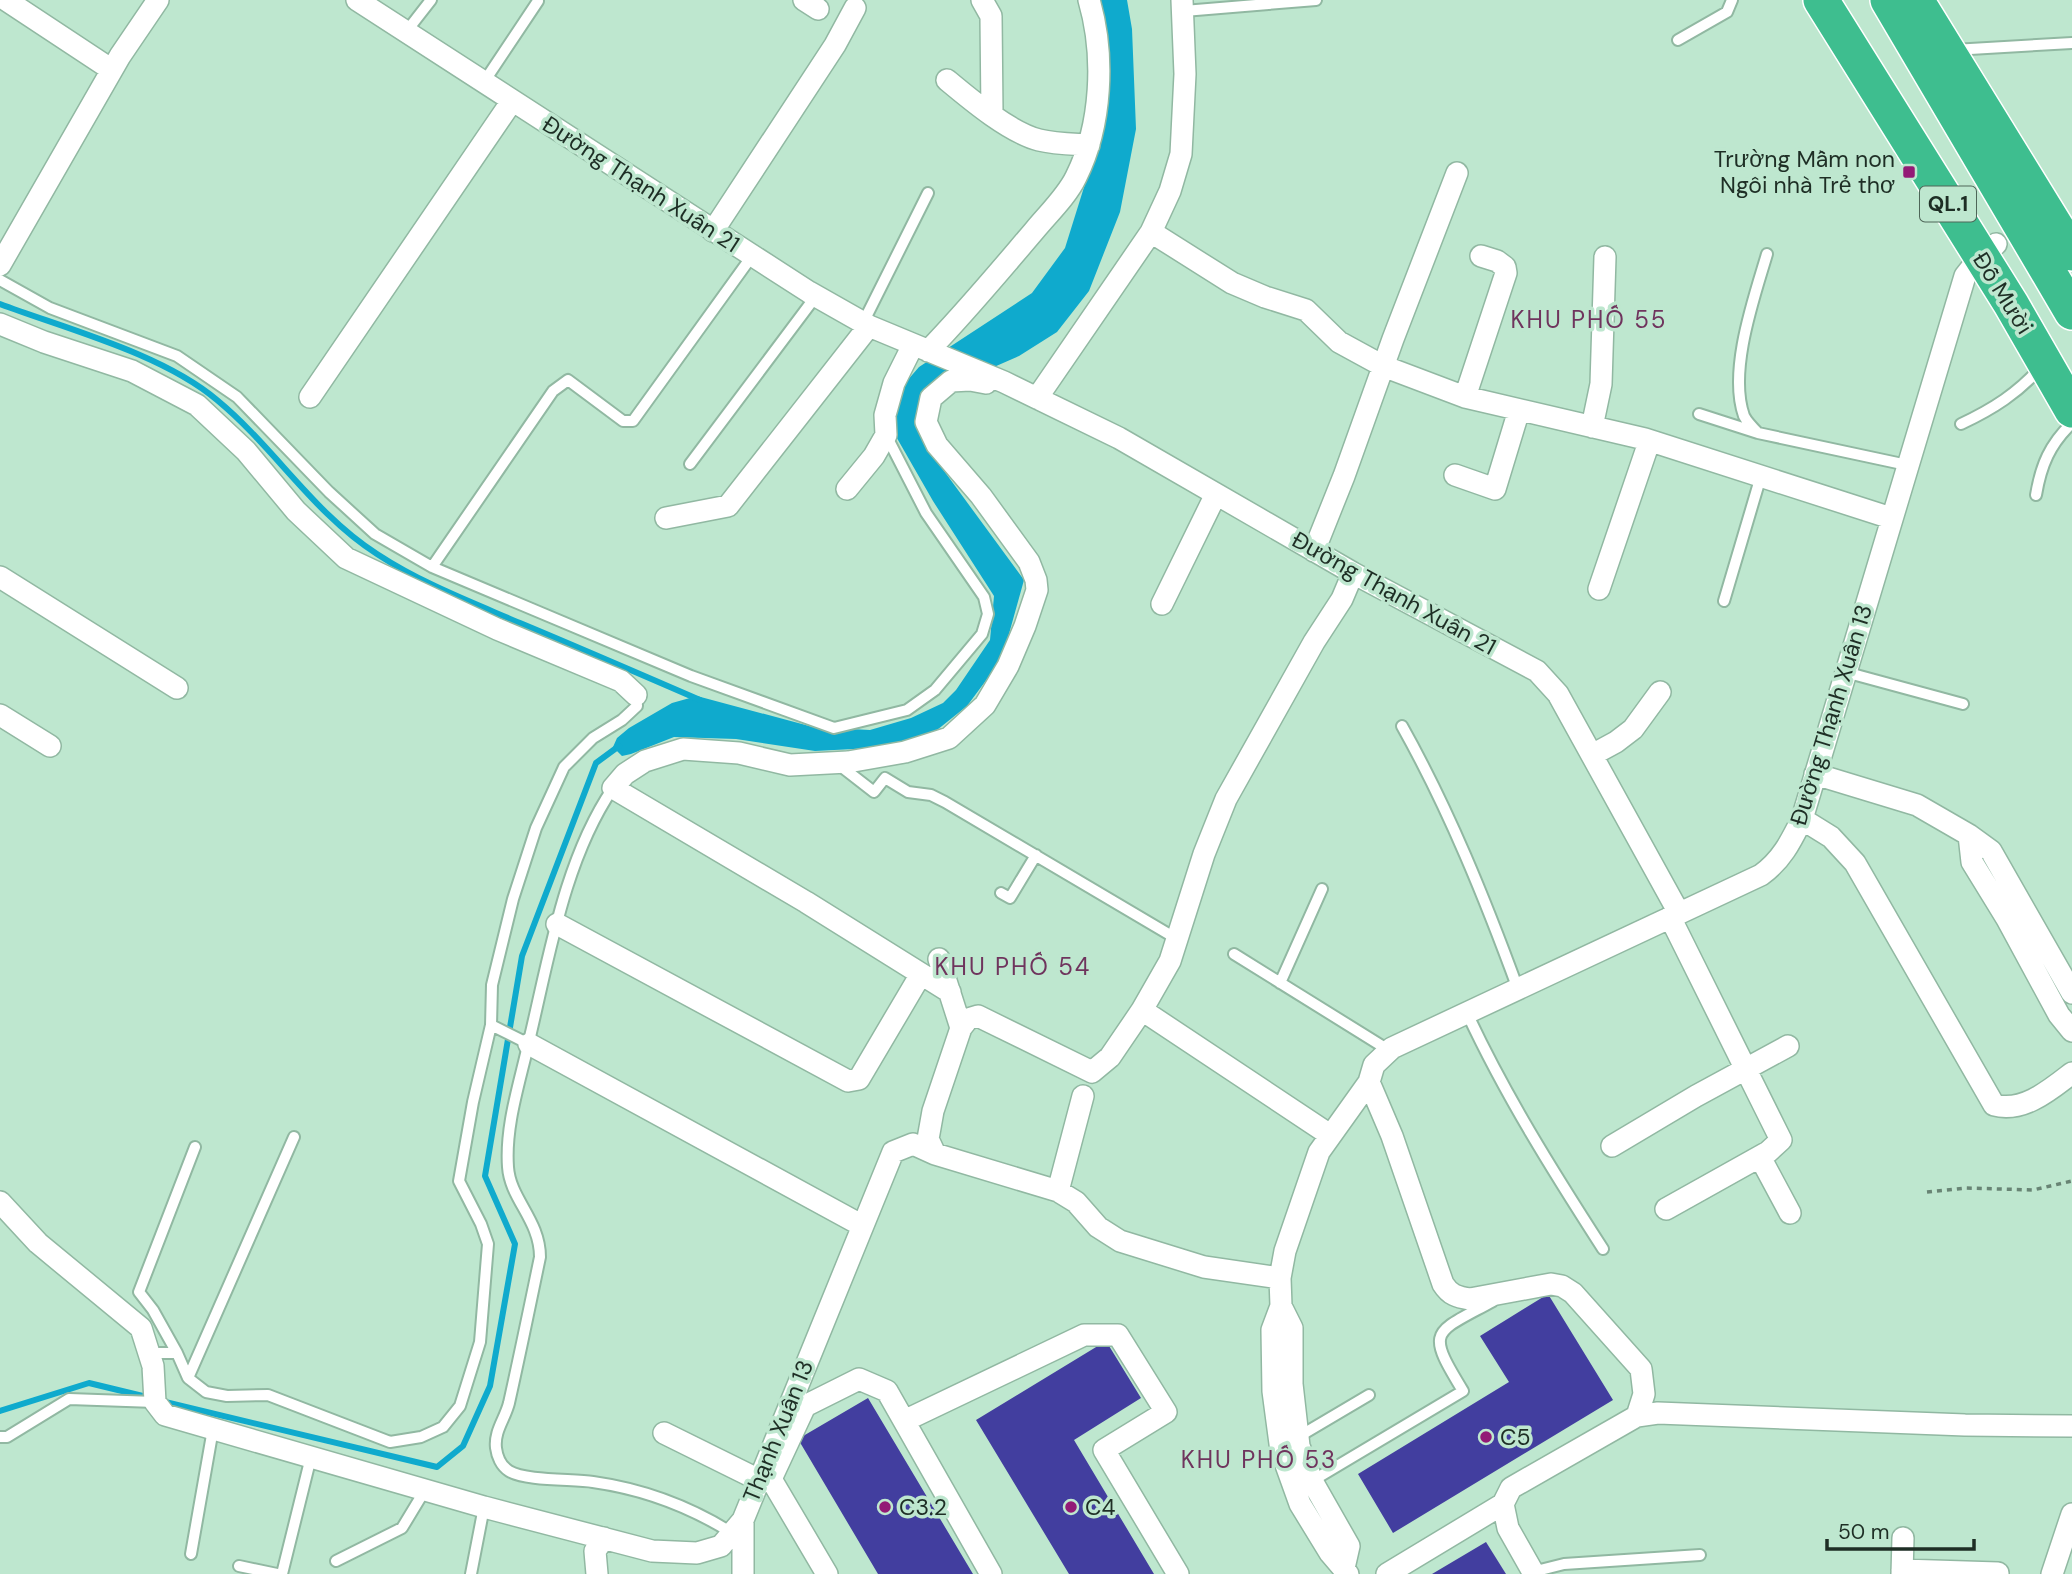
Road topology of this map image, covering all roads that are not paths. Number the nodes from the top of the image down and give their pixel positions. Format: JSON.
{"nodes":[{"id":1,"x":6,"y":0,"type":"edge"},
{"id":2,"x":158,"y":0,"type":"edge"},
{"id":3,"x":357,"y":0,"type":"edge"},
{"id":4,"x":432,"y":0,"type":"edge"},
{"id":5,"x":982,"y":0,"type":"edge"},
{"id":6,"x":1089,"y":0,"type":"edge"},
{"id":7,"x":1316,"y":0,"type":"edge"},
{"id":8,"x":1732,"y":0,"type":"edge"},
{"id":9,"x":1821,"y":0,"type":"edge"},
{"id":10,"x":1850,"y":0,"type":"edge"},
{"id":11,"x":1888,"y":0,"type":"edge"},
{"id":12,"x":1916,"y":0,"type":"edge"},
{"id":13,"x":538,"y":1,"type":"edge"},
{"id":14,"x":1183,"y":6,"type":"edge"},
{"id":15,"x":855,"y":8,"type":"dead end"},
{"id":16,"x":406,"y":32,"type":"junction"},
{"id":17,"x":1678,"y":40,"type":"dead end"},
{"id":18,"x":2072,"y":43,"type":"edge"},
{"id":19,"x":1936,"y":57,"type":"junction"},
{"id":20,"x":112,"y":70,"type":"junction"},
{"id":21,"x":947,"y":80,"type":"dead end"},
{"id":22,"x":484,"y":82,"type":"junction"},
{"id":23,"x":512,"y":101,"type":"junction"},
{"id":24,"x":992,"y":114,"type":"junction"},
{"id":25,"x":1089,"y":145,"type":"junction"},
{"id":26,"x":1457,"y":173,"type":"dead end"},
{"id":27,"x":928,"y":192,"type":"dead end"},
{"id":28,"x":713,"y":231,"type":"junction"},
{"id":29,"x":1151,"y":232,"type":"junction"},
{"id":30,"x":1988,"y":250,"type":"junction"},
{"id":31,"x":2072,"y":253,"type":"edge"},
{"id":32,"x":1767,"y":254,"type":"dead end"},
{"id":33,"x":751,"y":256,"type":"junction"},
{"id":34,"x":1481,"y":257,"type":"dead end"},
{"id":35,"x":1605,"y":257,"type":"dead end"},
{"id":36,"x":1,"y":265,"type":"edge"},
{"id":37,"x":816,"y":296,"type":"junction"},
{"id":38,"x":2072,"y":312,"type":"edge"},
{"id":39,"x":0,"y":324,"type":"edge"},
{"id":40,"x":866,"y":325,"type":"junction"},
{"id":41,"x":925,"y":350,"type":"junction"},
{"id":42,"x":1384,"y":366,"type":"junction"},
{"id":43,"x":2059,"y":366,"type":"edge"},
{"id":44,"x":1008,"y":384,"type":"junction"},
{"id":45,"x":310,"y":397,"type":"dead end"},
{"id":46,"x":1465,"y":397,"type":"junction"},
{"id":47,"x":1037,"y":398,"type":"junction"},
{"id":48,"x":1519,"y":410,"type":"junction"},
{"id":49,"x":2072,"y":410,"type":"edge"},
{"id":50,"x":1699,"y":414,"type":"dead end"},
{"id":51,"x":2072,"y":423,"type":"edge"},
{"id":52,"x":1961,"y":424,"type":"dead end"},
{"id":53,"x":1592,"y":427,"type":"junction"},
{"id":54,"x":1758,"y":433,"type":"junction"},
{"id":55,"x":886,"y":435,"type":"junction"},
{"id":56,"x":1645,"y":439,"type":"junction"},
{"id":57,"x":690,"y":464,"type":"dead end"},
{"id":58,"x":1907,"y":465,"type":"junction"},
{"id":59,"x":1455,"y":475,"type":"dead end"},
{"id":60,"x":1761,"y":476,"type":"junction"},
{"id":61,"x":847,"y":489,"type":"dead end"},
{"id":62,"x":1216,"y":494,"type":"junction"},
{"id":63,"x":2036,"y":495,"type":"dead end"},
{"id":64,"x":666,"y":518,"type":"dead end"},
{"id":65,"x":1891,"y":518,"type":"junction"},
{"id":66,"x":1314,"y":551,"type":"junction"},
{"id":67,"x":432,"y":567,"type":"junction"},
{"id":68,"x":1353,"y":573,"type":"junction"},
{"id":69,"x":0,"y":577,"type":"edge"},
{"id":70,"x":1599,"y":589,"type":"dead end"},
{"id":71,"x":1724,"y":601,"type":"dead end"},
{"id":72,"x":1162,"y":604,"type":"dead end"},
{"id":73,"x":1845,"y":672,"type":"junction"},
{"id":74,"x":177,"y":688,"type":"dead end"},
{"id":75,"x":1660,"y":692,"type":"dead end"},
{"id":76,"x":636,"y":695,"type":"joint"},
{"id":77,"x":1963,"y":704,"type":"dead end"},
{"id":78,"x":0,"y":715,"type":"edge"},
{"id":79,"x":1402,"y":726,"type":"dead end"},
{"id":80,"x":50,"y":746,"type":"dead end"},
{"id":81,"x":1591,"y":755,"type":"junction"},
{"id":82,"x":837,"y":763,"type":"junction"},
{"id":83,"x":1815,"y":775,"type":"junction"},
{"id":84,"x":613,"y":788,"type":"junction"},
{"id":85,"x":1802,"y":819,"type":"junction"},
{"id":86,"x":1036,"y":855,"type":"junction"},
{"id":87,"x":1322,"y":889,"type":"dead end"},
{"id":88,"x":1001,"y":893,"type":"dead end"},
{"id":89,"x":1674,"y":915,"type":"junction"},
{"id":90,"x":557,"y":924,"type":"junction"},
{"id":91,"x":1177,"y":939,"type":"junction"},
{"id":92,"x":1234,"y":954,"type":"dead end"},
{"id":93,"x":939,"y":959,"type":"dead end"},
{"id":94,"x":921,"y":974,"type":"junction"},
{"id":95,"x":2058,"y":974,"type":"edge"},
{"id":96,"x":1280,"y":983,"type":"junction"},
{"id":97,"x":1518,"y":989,"type":"junction"},
{"id":98,"x":950,"y":992,"type":"junction"},
{"id":99,"x":2072,"y":993,"type":"edge"},
{"id":100,"x":1142,"y":1010,"type":"junction"},
{"id":101,"x":1467,"y":1013,"type":"junction"},
{"id":102,"x":491,"y":1025,"type":"junction"},
{"id":103,"x":961,"y":1028,"type":"junction"},
{"id":104,"x":2072,"y":1031,"type":"edge"},
{"id":105,"x":529,"y":1044,"type":"junction"},
{"id":106,"x":1788,"y":1046,"type":"dead end"},
{"id":107,"x":1390,"y":1051,"type":"junction"},
{"id":108,"x":1746,"y":1068,"type":"junction"},
{"id":109,"x":2072,"y":1073,"type":"edge"},
{"id":110,"x":1369,"y":1082,"type":"junction"},
{"id":111,"x":1083,"y":1096,"type":"dead end"},
{"id":112,"x":1330,"y":1135,"type":"junction"},
{"id":113,"x":294,"y":1137,"type":"dead end"},
{"id":114,"x":1612,"y":1146,"type":"dead end"},
{"id":115,"x":195,"y":1147,"type":"dead end"},
{"id":116,"x":935,"y":1154,"type":"junction"},
{"id":117,"x":1760,"y":1157,"type":"junction"},
{"id":118,"x":1058,"y":1191,"type":"junction"},
{"id":119,"x":0,"y":1202,"type":"edge"},
{"id":120,"x":1666,"y":1209,"type":"dead end"},
{"id":121,"x":1790,"y":1213,"type":"dead end"},
{"id":122,"x":861,"y":1225,"type":"junction"},
{"id":123,"x":1603,"y":1249,"type":"dead end"},
{"id":124,"x":1280,"y":1278,"type":"junction"},
{"id":125,"x":1511,"y":1291,"type":"junction"},
{"id":126,"x":1281,"y":1306,"type":"junction"},
{"id":127,"x":177,"y":1353,"type":"junction"},
{"id":128,"x":151,"y":1359,"type":"junction"},
{"id":129,"x":188,"y":1378,"type":"junction"},
{"id":130,"x":1369,"y":1395,"type":"dead end"},
{"id":131,"x":155,"y":1402,"type":"junction"},
{"id":132,"x":1637,"y":1416,"type":"junction"},
{"id":133,"x":904,"y":1421,"type":"junction"},
{"id":134,"x":2072,"y":1426,"type":"edge"},
{"id":135,"x":213,"y":1429,"type":"junction"},
{"id":136,"x":664,"y":1433,"type":"dead end"},
{"id":137,"x":0,"y":1437,"type":"edge"},
{"id":138,"x":1298,"y":1437,"type":"junction"},
{"id":139,"x":312,"y":1457,"type":"junction"},
{"id":140,"x":759,"y":1480,"type":"junction"},
{"id":141,"x":1312,"y":1481,"type":"junction"},
{"id":142,"x":425,"y":1490,"type":"junction"},
{"id":143,"x":1507,"y":1496,"type":"junction"},
{"id":144,"x":484,"y":1507,"type":"junction"},
{"id":145,"x":2072,"y":1514,"type":"edge"},
{"id":146,"x":737,"y":1527,"type":"junction"},
{"id":147,"x":604,"y":1538,"type":"junction"},
{"id":148,"x":1903,"y":1538,"type":"dead end"},
{"id":149,"x":191,"y":1554,"type":"dead end"},
{"id":150,"x":1700,"y":1555,"type":"dead end"},
{"id":151,"x":336,"y":1561,"type":"dead end"},
{"id":152,"x":239,"y":1566,"type":"dead end"},
{"id":153,"x":1346,"y":1571,"type":"edge"},
{"id":154,"x":1902,"y":1572,"type":"edge"},
{"id":155,"x":1533,"y":1573,"type":"edge"},
{"id":156,"x":1998,"y":1573,"type":"edge"},
{"id":157,"x":277,"y":1574,"type":"edge"},
{"id":158,"x":282,"y":1574,"type":"edge"},
{"id":159,"x":471,"y":1574,"type":"edge"},
{"id":160,"x":597,"y":1574,"type":"edge"},
{"id":161,"x":743,"y":1574,"type":"edge"},
{"id":162,"x":827,"y":1574,"type":"edge"},
{"id":163,"x":991,"y":1574,"type":"edge"},
{"id":164,"x":1178,"y":1574,"type":"edge"},
{"id":165,"x":1387,"y":1574,"type":"edge"},
{"id":166,"x":2052,"y":1574,"type":"edge"}],
"edges":[{"from":1,"to":20,"type":"street"},
{"from":2,"to":20,"type":"street"},
{"from":3,"to":16,"type":"street","name":"Đường Thạnh Xuân 21"},
{"from":4,"to":16,"type":"lane"},
{"from":5,"to":24,"type":"street"},
{"from":6,"to":25,"type":"street"},
{"from":7,"to":14,"type":"lane"},
{"from":8,"to":17,"type":"lane"},
{"from":9,"to":30,"type":"highway","name":"Đỗ Mười","number":"QL.1"},
{"from":10,"to":30,"type":"highway","name":"Đỗ Mười","number":"QL.1"},
{"from":11,"to":19,"type":"highway","number":"QL.1"},
{"from":12,"to":19,"type":"highway","number":"QL.1"},
{"from":13,"to":22,"type":"lane"},
{"from":14,"to":29,"type":"street"},
{"from":15,"to":28,"type":"street"},
{"from":16,"to":22,"type":"street","name":"Đường Thạnh Xuân 21"},
{"from":18,"to":19,"type":"lane"},
{"from":19,"to":31,"type":"highway","number":"QL.1"},
{"from":19,"to":38,"type":"highway","number":"QL.1"},
{"from":20,"to":36,"type":"street"},
{"from":21,"to":24,"type":"street"},
{"from":22,"to":23,"type":"street","name":"Đường Thạnh Xuân 21"},
{"from":23,"to":28,"type":"street","name":"Đường Thạnh Xuân 21"},
{"from":23,"to":45,"type":"street"},
{"from":24,"to":25,"type":"street"},
{"from":25,"to":41,"type":"street"},
{"from":26,"to":42,"type":"street"},
{"from":27,"to":40,"type":"lane"},
{"from":28,"to":33,"type":"street","name":"Đường Thạnh Xuân 21"},
{"from":29,"to":42,"type":"street"},
{"from":29,"to":47,"type":"street"},
{"from":30,"to":43,"type":"highway","name":"Đỗ Mười","number":"QL.1"},
{"from":30,"to":58,"type":"street","name":"Đường Thạnh Xuân 13"},
{"from":32,"to":54,"type":"lane"},
{"from":33,"to":37,"type":"street","name":"Đường Thạnh Xuân 21"},
{"from":33,"to":67,"type":"lane"},
{"from":34,"to":46,"type":"street"},
{"from":35,"to":53,"type":"street"},
{"from":36,"to":67,"type":"lane"},
{"from":37,"to":40,"type":"street","name":"Đường Thạnh Xuân 21"},
{"from":37,"to":57,"type":"lane"},
{"from":39,"to":76,"type":"street"},
{"from":40,"to":41,"type":"street","name":"Đường Thạnh Xuân 21"},
{"from":40,"to":64,"type":"street"},
{"from":41,"to":44,"type":"street","name":"Đường Thạnh Xuân 21"},
{"from":41,"to":55,"type":"street"},
{"from":42,"to":46,"type":"street"},
{"from":42,"to":66,"type":"street"},
{"from":43,"to":49,"type":"highway","name":"Đỗ Mười","number":"QL.1"},
{"from":43,"to":52,"type":"lane"},
{"from":44,"to":47,"type":"street","name":"Đường Thạnh Xuân 21"},
{"from":44,"to":82,"type":"street"},
{"from":46,"to":48,"type":"street"},
{"from":47,"to":62,"type":"street","name":"Đường Thạnh Xuân 21"},
{"from":48,"to":53,"type":"street"},
{"from":48,"to":59,"type":"street"},
{"from":50,"to":54,"type":"lane"},
{"from":51,"to":63,"type":"lane"},
{"from":53,"to":56,"type":"street"},
{"from":54,"to":58,"type":"lane"},
{"from":55,"to":61,"type":"street"},
{"from":55,"to":67,"type":"lane"},
{"from":56,"to":60,"type":"street"},
{"from":56,"to":70,"type":"street"},
{"from":58,"to":65,"type":"street","name":"Đường Thạnh Xuân 13"},
{"from":60,"to":65,"type":"street"},
{"from":60,"to":71,"type":"lane"},
{"from":62,"to":66,"type":"street","name":"Đường Thạnh Xuân 21"},
{"from":62,"to":72,"type":"street"},
{"from":65,"to":73,"type":"street","name":"Đường Thạnh Xuân 13"},
{"from":66,"to":68,"type":"street","name":"Đường Thạnh Xuân 21"},
{"from":68,"to":81,"type":"street","name":"Đường Thạnh Xuân 21"},
{"from":68,"to":91,"type":"street"},
{"from":69,"to":74,"type":"street"},
{"from":73,"to":77,"type":"lane"},
{"from":73,"to":83,"type":"street","name":"Đường Thạnh Xuân 13"},
{"from":75,"to":81,"type":"street"},
{"from":76,"to":102,"type":"lane"},
{"from":78,"to":80,"type":"street"},
{"from":79,"to":97,"type":"lane"},
{"from":81,"to":89,"type":"street","name":"Đường Thạnh Xuân 21"},
{"from":82,"to":84,"type":"street"},
{"from":82,"to":86,"type":"lane"},
{"from":83,"to":85,"type":"street","name":"Đường Thạnh Xuân 13"},
{"from":83,"to":95,"type":"street"},
{"from":84,"to":90,"type":"lane"},
{"from":84,"to":94,"type":"street"},
{"from":85,"to":89,"type":"street","name":"Đường Thạnh Xuân 13"},
{"from":85,"to":109,"type":"street"},
{"from":86,"to":88,"type":"lane"},
{"from":86,"to":91,"type":"lane"},
{"from":87,"to":96,"type":"lane"},
{"from":89,"to":97,"type":"street","name":"Đường Thạnh Xuân 13"},
{"from":89,"to":108,"type":"street","name":"Đường Thạnh Xuân 21"},
{"from":90,"to":94,"type":"street"},
{"from":90,"to":105,"type":"lane"},
{"from":91,"to":100,"type":"street"},
{"from":92,"to":96,"type":"lane"},
{"from":93,"to":98,"type":"street"},
{"from":94,"to":98,"type":"street"},
{"from":95,"to":99,"type":"street"},
{"from":95,"to":104,"type":"street"},
{"from":96,"to":107,"type":"lane"},
{"from":97,"to":101,"type":"street","name":"Đường Thạnh Xuân 13"},
{"from":98,"to":103,"type":"street"},
{"from":100,"to":103,"type":"street"},
{"from":100,"to":112,"type":"street"},
{"from":101,"to":107,"type":"street","name":"Đường Thạnh Xuân 13"},
{"from":101,"to":123,"type":"lane"},
{"from":102,"to":105,"type":"lane"},
{"from":102,"to":129,"type":"lane"},
{"from":103,"to":116,"type":"street"},
{"from":105,"to":122,"type":"street"},
{"from":105,"to":146,"type":"lane"},
{"from":106,"to":108,"type":"street"},
{"from":107,"to":110,"type":"street","name":"Đường Thạnh Xuân 13"},
{"from":108,"to":114,"type":"street"},
{"from":108,"to":117,"type":"street","name":"Đường Thạnh Xuân 21"},
{"from":110,"to":112,"type":"street"},
{"from":110,"to":125,"type":"street"},
{"from":111,"to":118,"type":"street"},
{"from":112,"to":124,"type":"street"},
{"from":113,"to":129,"type":"lane"},
{"from":115,"to":127,"type":"lane"},
{"from":116,"to":118,"type":"street","name":"Thạnh Xuân 13"},
{"from":116,"to":122,"type":"street","name":"Thạnh Xuân 13"},
{"from":117,"to":120,"type":"street"},
{"from":117,"to":121,"type":"street"},
{"from":118,"to":124,"type":"street","name":"Thạnh Xuân 13"},
{"from":119,"to":128,"type":"street"},
{"from":122,"to":140,"type":"street","name":"Thạnh Xuân 13"},
{"from":124,"to":126,"type":"street"},
{"from":125,"to":132,"type":"street"},
{"from":125,"to":141,"type":"lane"},
{"from":126,"to":138,"type":"street"},
{"from":126,"to":153,"type":"street"},
{"from":127,"to":128,"type":"lane"},
{"from":127,"to":129,"type":"lane"},
{"from":128,"to":131,"type":"street"},
{"from":130,"to":138,"type":"lane"},
{"from":131,"to":135,"type":"street"},
{"from":131,"to":137,"type":"lane"},
{"from":132,"to":134,"type":"street"},
{"from":132,"to":143,"type":"street"},
{"from":133,"to":162,"type":"street"},
{"from":133,"to":163,"type":"street"},
{"from":133,"to":164,"type":"street"},
{"from":135,"to":139,"type":"street"},
{"from":135,"to":149,"type":"lane"},
{"from":136,"to":140,"type":"street"},
{"from":138,"to":141,"type":"street"},
{"from":139,"to":142,"type":"street"},
{"from":139,"to":158,"type":"lane"},
{"from":140,"to":146,"type":"street","name":"Thạnh Xuân 13"},
{"from":141,"to":153,"type":"street"},
{"from":142,"to":144,"type":"street"},
{"from":142,"to":151,"type":"lane"},
{"from":143,"to":155,"type":"street"},
{"from":143,"to":165,"type":"street"},
{"from":144,"to":147,"type":"street"},
{"from":144,"to":159,"type":"lane"},
{"from":145,"to":166,"type":"street"},
{"from":146,"to":147,"type":"street"},
{"from":146,"to":161,"type":"street"},
{"from":147,"to":160,"type":"street"},
{"from":148,"to":154,"type":"street"},
{"from":150,"to":155,"type":"lane"},
{"from":152,"to":157,"type":"lane"},
{"from":154,"to":156,"type":"street"}]}
